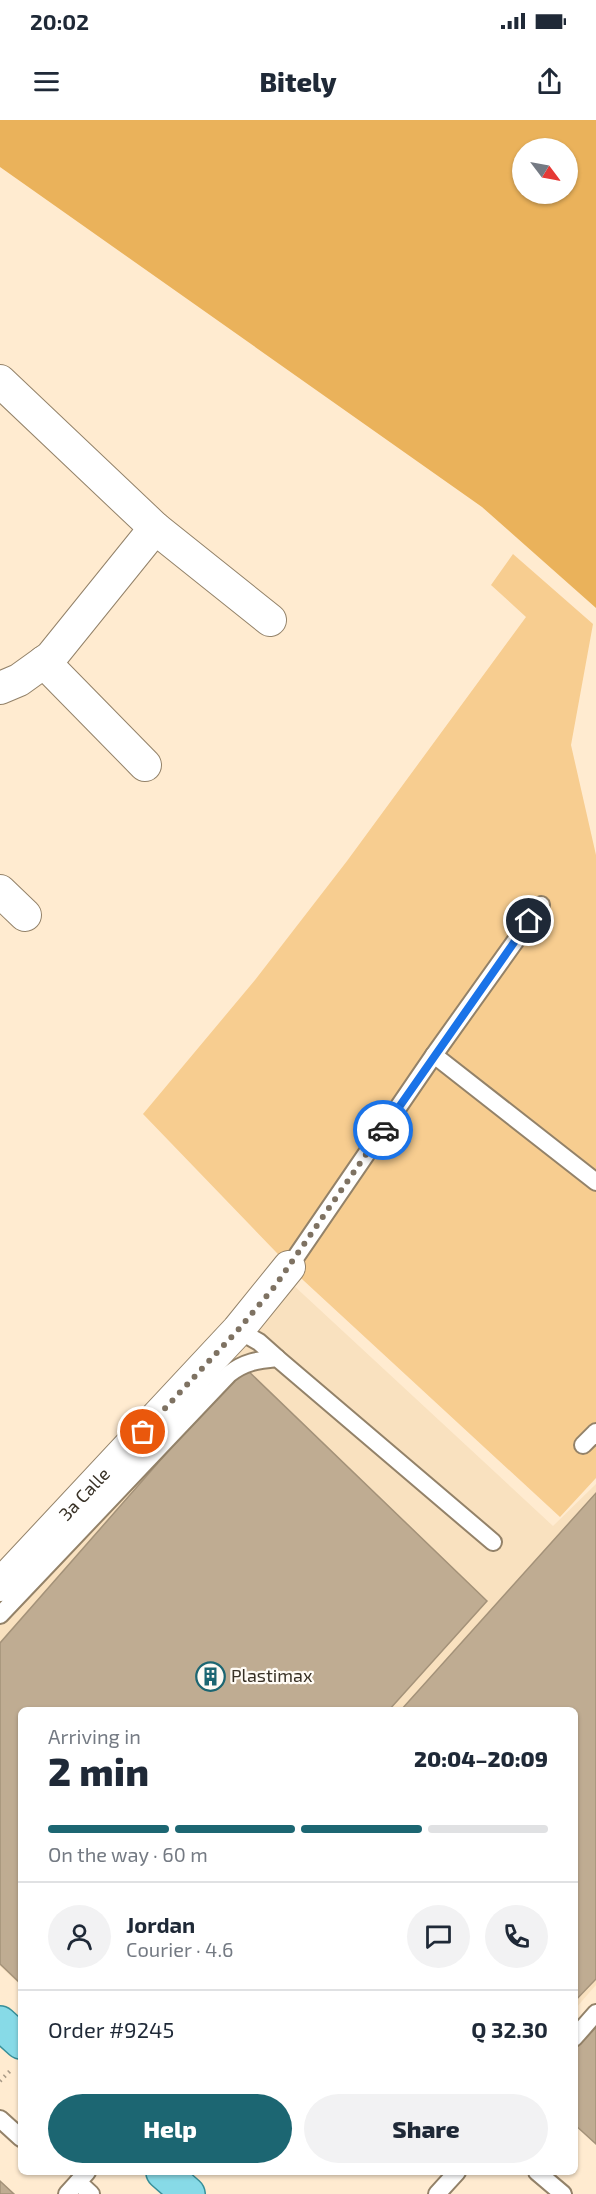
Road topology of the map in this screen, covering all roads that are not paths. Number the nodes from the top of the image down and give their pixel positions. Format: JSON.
{"nodes":[{"id":1,"x":0,"y":381,"type":"edge"},
{"id":2,"x":155,"y":528,"type":"junction"},
{"id":3,"x":270,"y":620,"type":"dead end"},
{"id":4,"x":44,"y":662,"type":"junction"},
{"id":5,"x":0,"y":688,"type":"edge"},
{"id":6,"x":145,"y":765,"type":"dead end"},
{"id":7,"x":0,"y":891,"type":"edge"},
{"id":8,"x":541,"y":905,"type":"dead end"},
{"id":9,"x":25,"y":915,"type":"dead end"},
{"id":10,"x":434,"y":1055,"type":"junction"},
{"id":11,"x":596,"y":1182,"type":"edge"},
{"id":12,"x":290,"y":1267,"type":"joint"},
{"id":13,"x":238,"y":1330,"type":"junction"},
{"id":14,"x":277,"y":1358,"type":"junction"},
{"id":15,"x":596,"y":1432,"type":"edge"},
{"id":16,"x":583,"y":1445,"type":"dead end"},
{"id":17,"x":493,"y":1542,"type":"dead end"},
{"id":18,"x":0,"y":1585,"type":"edge"},
{"id":19,"x":0,"y":1615,"type":"edge"},
{"id":20,"x":596,"y":2013,"type":"edge"},
{"id":21,"x":0,"y":2023,"type":"edge"},
{"id":22,"x":578,"y":2033,"type":"edge"},
{"id":23,"x":17,"y":2055,"type":"edge"},
{"id":24,"x":0,"y":2120,"type":"edge"},
{"id":25,"x":18,"y":2135,"type":"edge"},
{"id":26,"x":454,"y":2175,"type":"edge"},
{"id":27,"x":541,"y":2175,"type":"edge"},
{"id":28,"x":78,"y":2183,"type":"edge"},
{"id":29,"x":91,"y":2194,"type":"edge"},
{"id":30,"x":437,"y":2194,"type":"edge"},
{"id":31,"x":563,"y":2194,"type":"edge"}],
"edges":[{"from":1,"to":2,"type":"street"},
{"from":2,"to":3,"type":"street"},
{"from":2,"to":4,"type":"street"},
{"from":4,"to":5,"type":"street"},
{"from":4,"to":6,"type":"street"},
{"from":7,"to":9,"type":"street"},
{"from":8,"to":10,"type":"lane"},
{"from":10,"to":11,"type":"lane"},
{"from":10,"to":12,"type":"lane"},
{"from":12,"to":13,"type":"street","name":"3a Calle"},
{"from":13,"to":14,"type":"lane"},
{"from":13,"to":18,"type":"street","name":"3a Calle"},
{"from":14,"to":17,"type":"lane"},
{"from":14,"to":19,"type":"lane"},
{"from":15,"to":16,"type":"lane"},
{"from":20,"to":22,"type":"lane"},
{"from":21,"to":23,"type":"main road"},
{"from":24,"to":25,"type":"lane"},
{"from":26,"to":30,"type":"lane"},
{"from":27,"to":31,"type":"lane"},
{"from":28,"to":29,"type":"lane"}]}
